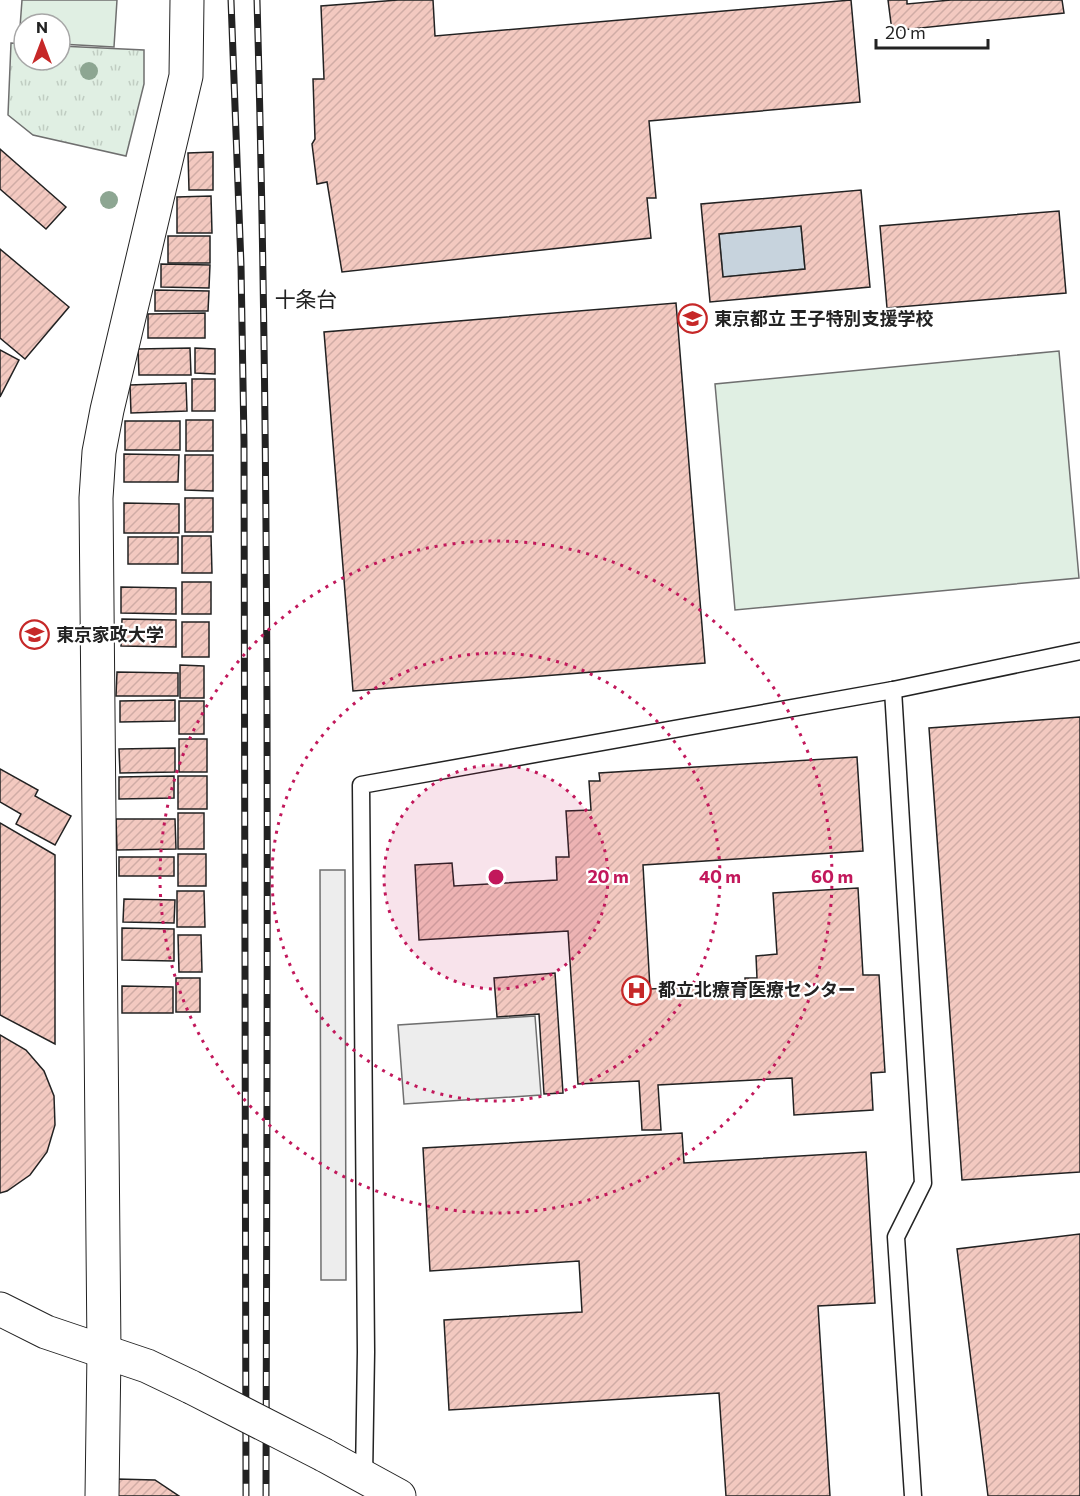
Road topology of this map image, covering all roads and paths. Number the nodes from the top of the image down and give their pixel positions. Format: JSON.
{"nodes":[{"id":1,"x":187,"y":0,"type":"edge"},
{"id":2,"x":1080,"y":651,"type":"edge"},
{"id":3,"x":893,"y":690,"type":"junction"},
{"id":4,"x":0,"y":1310,"type":"edge"},
{"id":5,"x":104,"y":1351,"type":"junction"},
{"id":6,"x":364,"y":1477,"type":"junction"},
{"id":7,"x":102,"y":1496,"type":"edge"},
{"id":8,"x":399,"y":1496,"type":"edge"},
{"id":9,"x":913,"y":1496,"type":"edge"}],
"edges":[{"from":1,"to":5,"type":"street"},
{"from":2,"to":3,"type":"lane"},
{"from":3,"to":6,"type":"lane"},
{"from":3,"to":9,"type":"lane"},
{"from":4,"to":5,"type":"street"},
{"from":5,"to":6,"type":"street","bridge":true},
{"from":5,"to":7,"type":"street"},
{"from":6,"to":8,"type":"street"}]}
